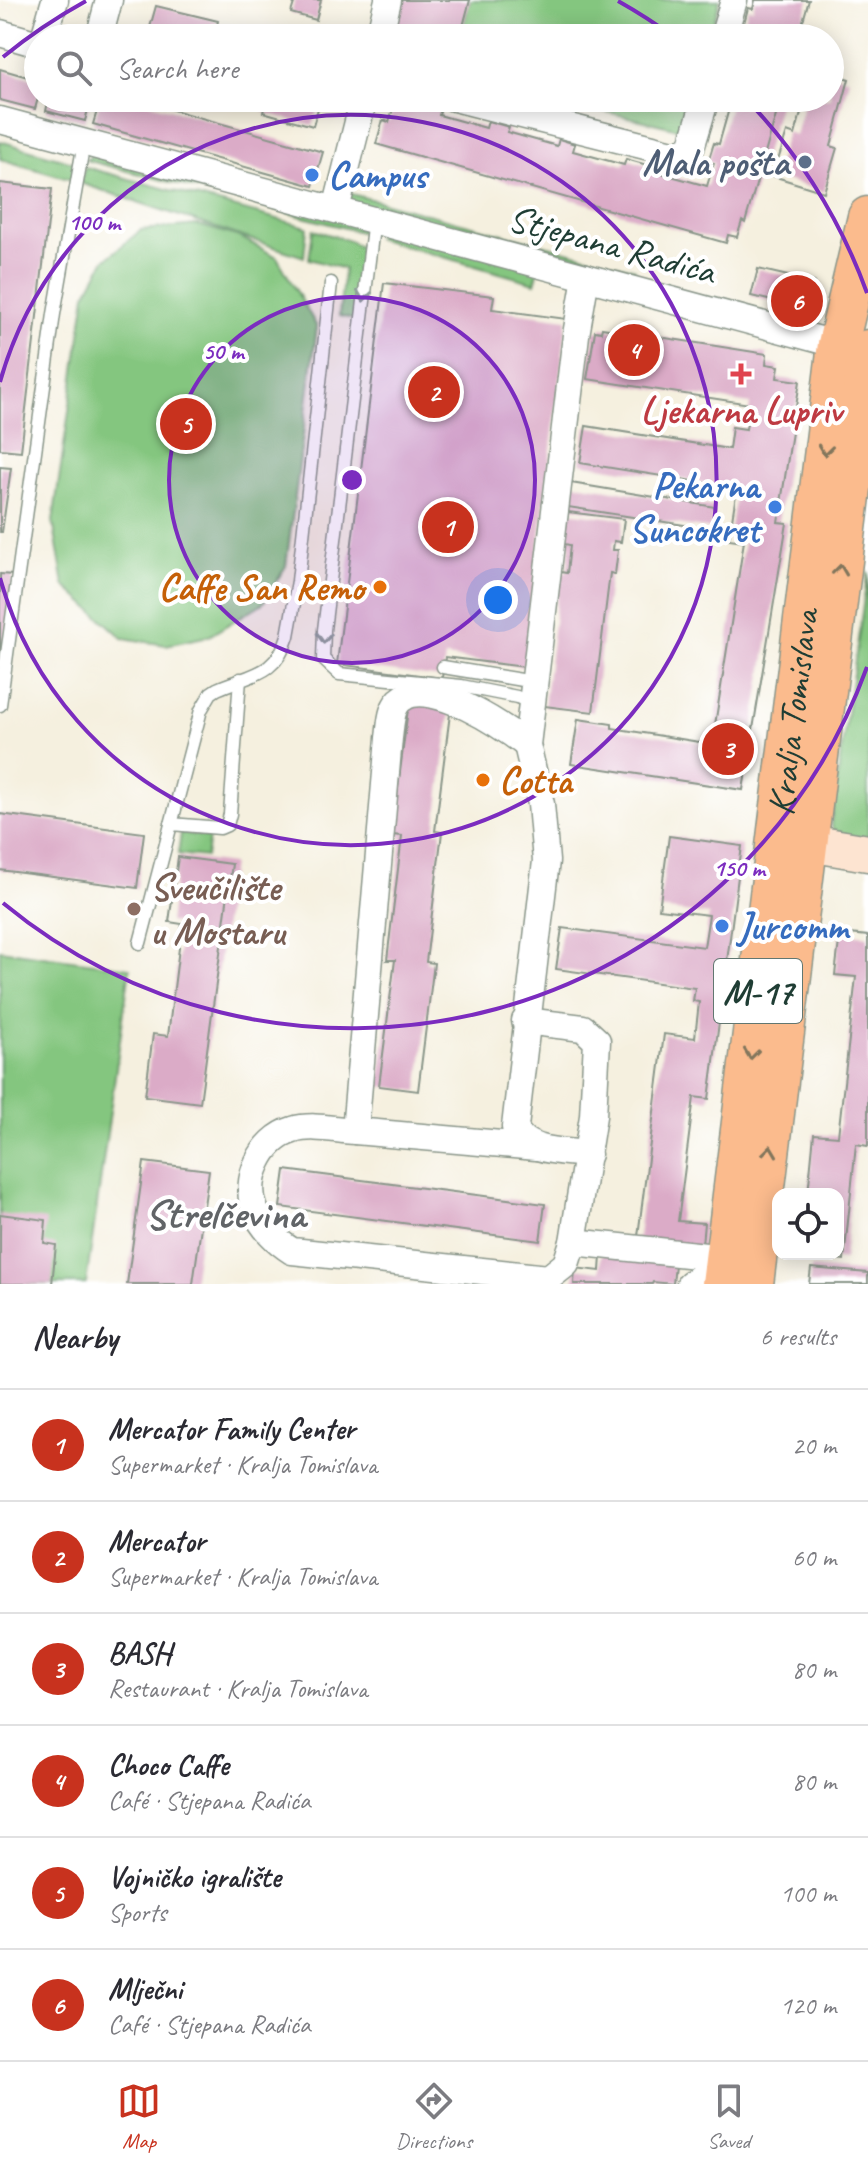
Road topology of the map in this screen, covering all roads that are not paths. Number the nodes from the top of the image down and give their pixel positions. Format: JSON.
{"nodes":[{"id":1,"x":55,"y":0,"type":"edge"},
{"id":2,"x":109,"y":0,"type":"edge"},
{"id":3,"x":388,"y":0,"type":"edge"},
{"id":4,"x":734,"y":0,"type":"edge"},
{"id":5,"x":48,"y":24,"type":"edge"},
{"id":6,"x":103,"y":24,"type":"edge"},
{"id":7,"x":382,"y":24,"type":"edge"},
{"id":8,"x":727,"y":24,"type":"edge"},
{"id":9,"x":0,"y":33,"type":"edge"},
{"id":10,"x":24,"y":40,"type":"edge"},
{"id":11,"x":360,"y":112,"type":"edge"},
{"id":12,"x":510,"y":112,"type":"edge"},
{"id":13,"x":702,"y":112,"type":"edge"},
{"id":14,"x":0,"y":120,"type":"edge"},
{"id":15,"x":84,"y":142,"type":"junction"},
{"id":16,"x":336,"y":209,"type":"junction"},
{"id":17,"x":868,"y":217,"type":"edge"},
{"id":18,"x":374,"y":219,"type":"junction"},
{"id":19,"x":586,"y":277,"type":"junction"},
{"id":20,"x":331,"y":283,"type":"dead end"},
{"id":21,"x":860,"y":350,"type":"edge"},
{"id":22,"x":443,"y":667,"type":"dead end"},
{"id":23,"x":240,"y":679,"type":"junction"},
{"id":24,"x":0,"y":705,"type":"edge"},
{"id":25,"x":527,"y":717,"type":"junction"},
{"id":26,"x":171,"y":824,"type":"junction"},
{"id":27,"x":792,"y":840,"type":"junction"},
{"id":28,"x":868,"y":853,"type":"edge"},
{"id":29,"x":140,"y":943,"type":"dead end"},
{"id":30,"x":525,"y":1021,"type":"junction"},
{"id":31,"x":355,"y":1131,"type":"junction"},
{"id":32,"x":536,"y":1147,"type":"junction"},
{"id":33,"x":588,"y":1154,"type":"junction"},
{"id":34,"x":558,"y":1270,"type":"edge"},
{"id":35,"x":734,"y":1275,"type":"edge"},
{"id":36,"x":690,"y":1284,"type":"edge"}],
"edges":[{"from":1,"to":5,"type":"street"},
{"from":2,"to":6,"type":"street"},
{"from":3,"to":7,"type":"street"},
{"from":4,"to":8,"type":"street"},
{"from":9,"to":10,"type":"street"},
{"from":11,"to":16,"type":"street"},
{"from":12,"to":13,"type":"street"},
{"from":14,"to":15,"type":"street","name":"Stjepana Radića"},
{"from":15,"to":16,"type":"street","name":"Stjepana Radića"},
{"from":15,"to":24,"type":"lane"},
{"from":16,"to":18,"type":"street","name":"Stjepana Radića"},
{"from":17,"to":21,"type":"main road","name":"Kralja Tomislava","number":"M-17"},
{"from":18,"to":19,"type":"street","name":"Stjepana Radića"},
{"from":18,"to":25,"type":"lane","one_way":true},
{"from":19,"to":21,"type":"street","name":"Stjepana Radića"},
{"from":19,"to":25,"type":"street"},
{"from":20,"to":23,"type":"lane"},
{"from":21,"to":27,"type":"main road","name":"Kralja Tomislava","number":"M-17"},
{"from":22,"to":25,"type":"lane"},
{"from":23,"to":26,"type":"lane"},
{"from":23,"to":26,"type":"lane"},
{"from":25,"to":30,"type":"street"},
{"from":25,"to":31,"type":"street"},
{"from":26,"to":29,"type":"lane"},
{"from":27,"to":28,"type":"main road"},
{"from":27,"to":35,"type":"main road","name":"Kralja Tomislava","number":"M-17"},
{"from":30,"to":32,"type":"street"},
{"from":30,"to":33,"type":"street"},
{"from":31,"to":32,"type":"street"},
{"from":31,"to":34,"type":"street"},
{"from":32,"to":33,"type":"street"},
{"from":33,"to":34,"type":"street"},
{"from":34,"to":35,"type":"street"},
{"from":35,"to":36,"type":"street"}]}
